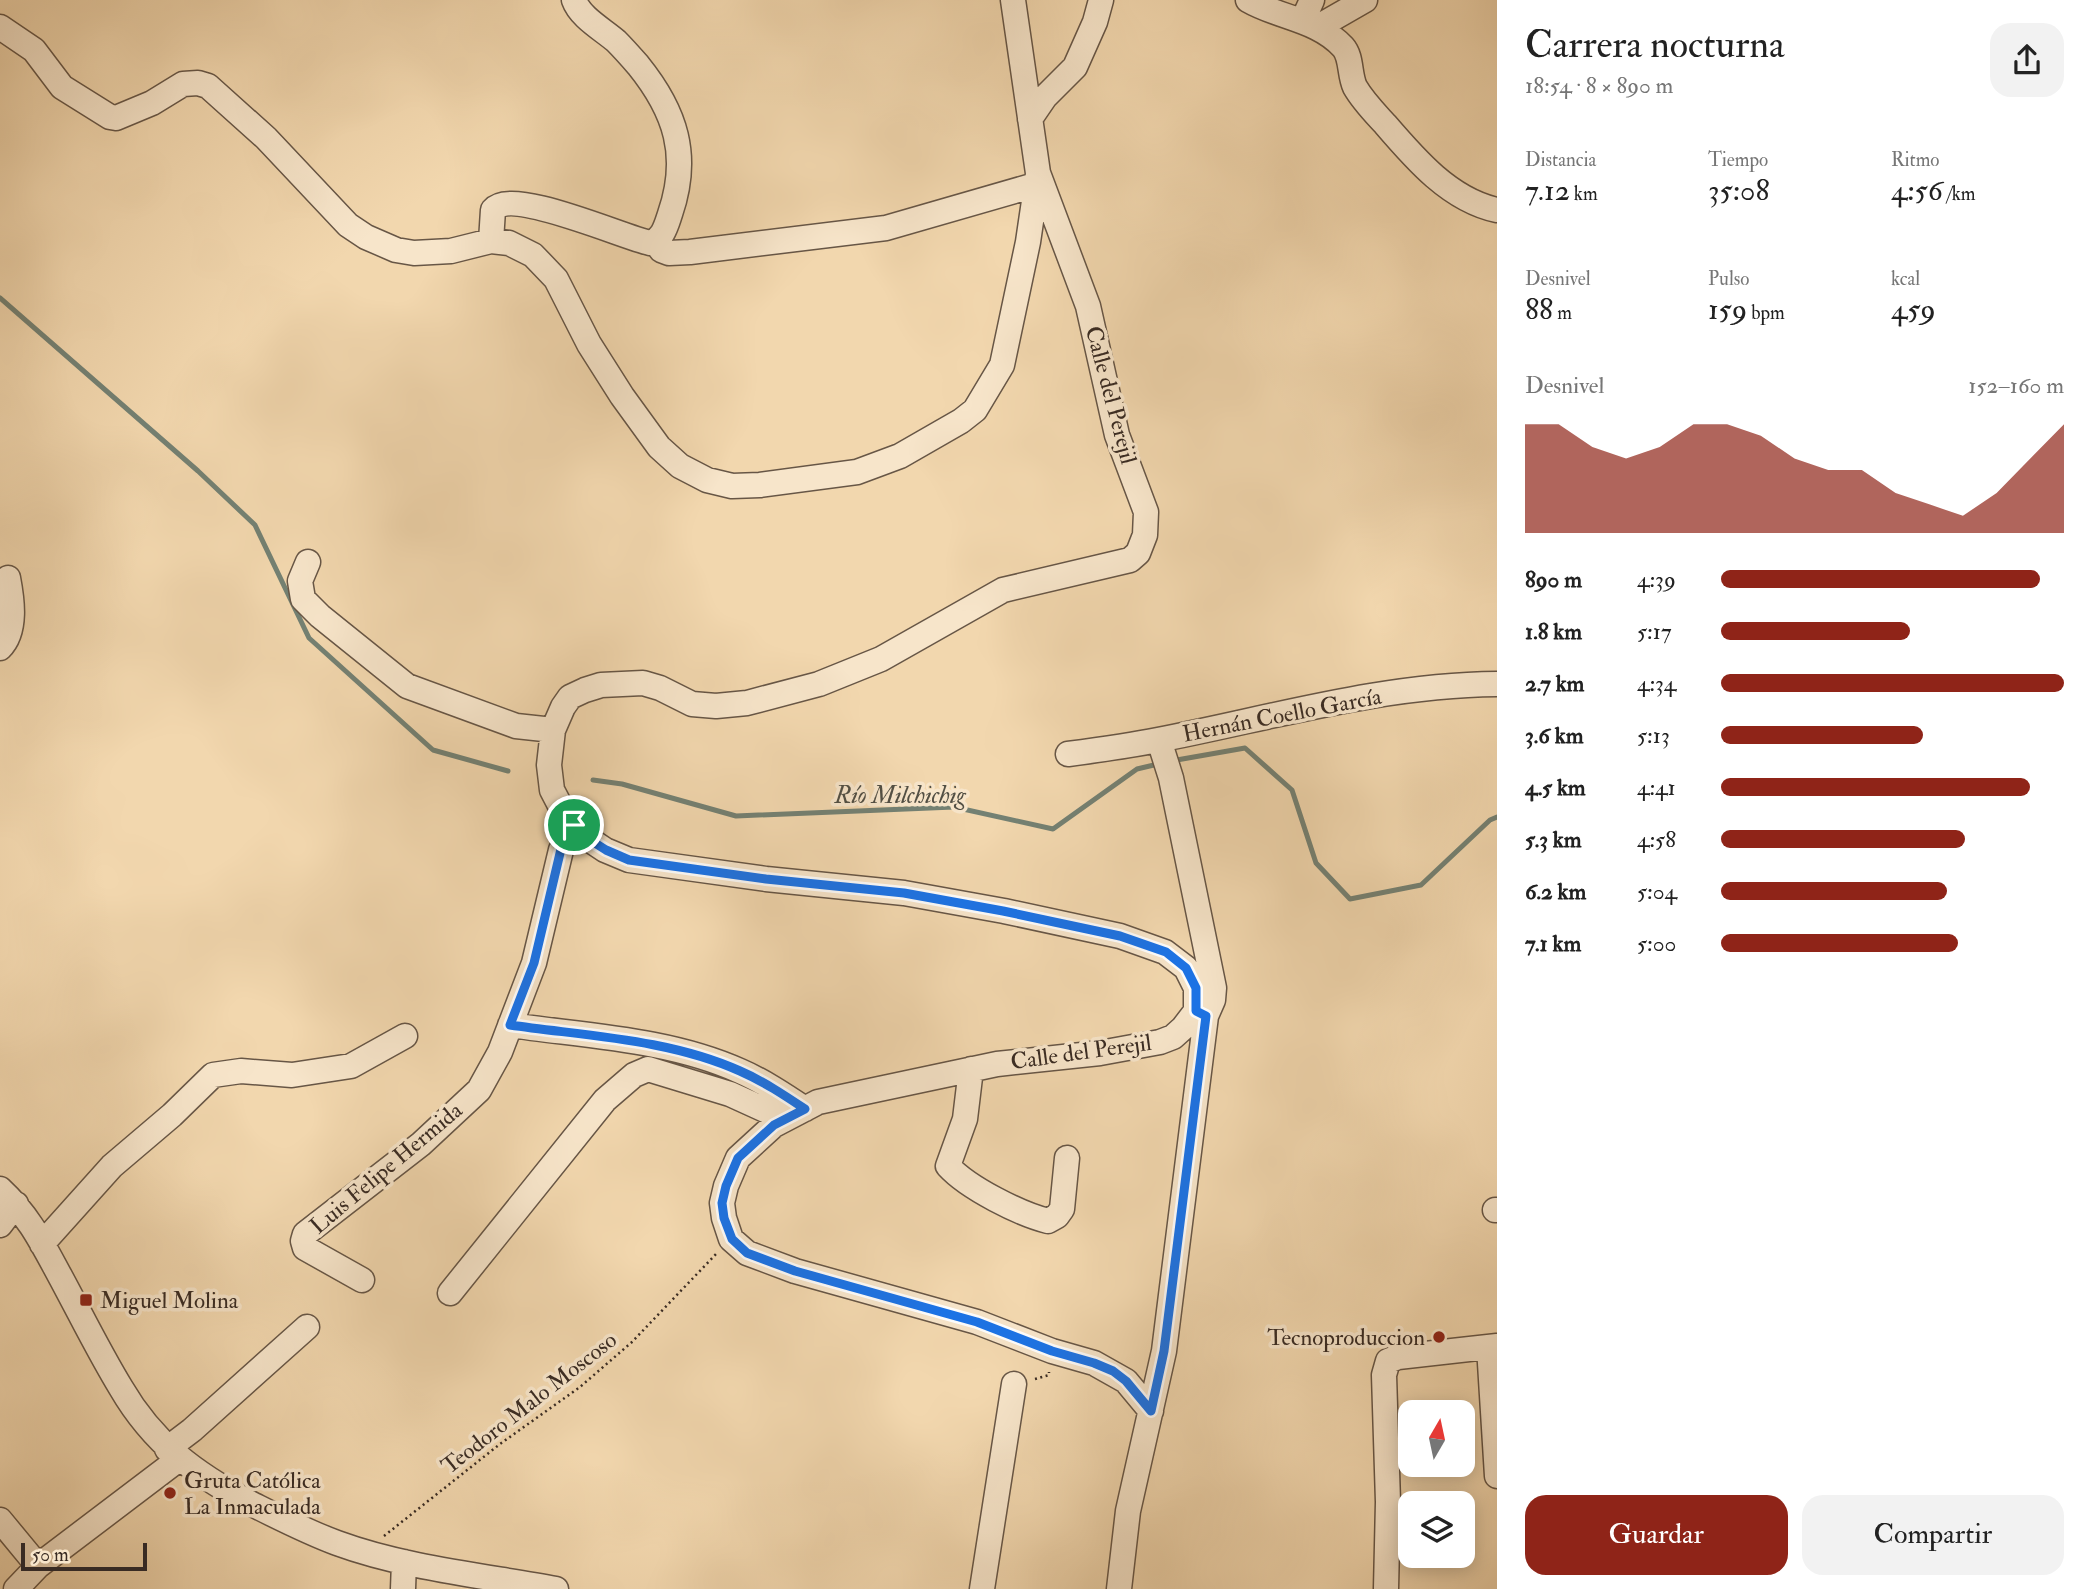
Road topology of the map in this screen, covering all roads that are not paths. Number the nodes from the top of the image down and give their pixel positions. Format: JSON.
{"nodes":[{"id":1,"x":574,"y":0,"type":"edge"},
{"id":2,"x":1013,"y":0,"type":"edge"},
{"id":3,"x":1101,"y":0,"type":"edge"},
{"id":4,"x":1248,"y":0,"type":"edge"},
{"id":5,"x":1365,"y":0,"type":"edge"},
{"id":6,"x":1311,"y":16,"type":"edge"},
{"id":7,"x":0,"y":27,"type":"edge"},
{"id":8,"x":1030,"y":119,"type":"junction"},
{"id":9,"x":1037,"y":179,"type":"junction"},
{"id":10,"x":1497,"y":210,"type":"edge"},
{"id":11,"x":491,"y":241,"type":"junction"},
{"id":12,"x":656,"y":241,"type":"junction"},
{"id":13,"x":308,"y":562,"type":"dead end"},
{"id":14,"x":8,"y":578,"type":"dead end"},
{"id":15,"x":0,"y":648,"type":"edge"},
{"id":16,"x":1497,"y":684,"type":"edge"},
{"id":17,"x":553,"y":730,"type":"junction"},
{"id":18,"x":1160,"y":746,"type":"junction"},
{"id":19,"x":1068,"y":754,"type":"dead end"},
{"id":20,"x":574,"y":825,"type":"junction"},
{"id":21,"x":1201,"y":1013,"type":"junction"},
{"id":22,"x":510,"y":1025,"type":"junction"},
{"id":23,"x":405,"y":1035,"type":"dead end"},
{"id":24,"x":971,"y":1069,"type":"junction"},
{"id":25,"x":795,"y":1114,"type":"junction"},
{"id":26,"x":1067,"y":1158,"type":"dead end"},
{"id":27,"x":8,"y":1197,"type":"edge"},
{"id":28,"x":0,"y":1225,"type":"edge"},
{"id":29,"x":43,"y":1244,"type":"junction"},
{"id":30,"x":362,"y":1280,"type":"dead end"},
{"id":31,"x":450,"y":1293,"type":"dead end"},
{"id":32,"x":307,"y":1327,"type":"dead end"},
{"id":33,"x":1493,"y":1347,"type":"edge"},
{"id":34,"x":1014,"y":1384,"type":"dead end"},
{"id":35,"x":1151,"y":1411,"type":"junction"},
{"id":36,"x":173,"y":1454,"type":"junction"},
{"id":37,"x":1497,"y":1476,"type":"edge"},
{"id":38,"x":0,"y":1520,"type":"edge"},
{"id":39,"x":404,"y":1562,"type":"junction"},
{"id":40,"x":38,"y":1566,"type":"junction"},
{"id":41,"x":16,"y":1589,"type":"edge"},
{"id":42,"x":403,"y":1589,"type":"edge"},
{"id":43,"x":556,"y":1589,"type":"edge"},
{"id":44,"x":982,"y":1589,"type":"edge"},
{"id":45,"x":1119,"y":1589,"type":"edge"},
{"id":46,"x":1386,"y":1589,"type":"edge"}],
"edges":[{"from":1,"to":12,"type":"street"},
{"from":2,"to":8,"type":"street","name":"Calle del Perejil"},
{"from":3,"to":8,"type":"street"},
{"from":4,"to":6,"type":"street"},
{"from":5,"to":6,"type":"street"},
{"from":6,"to":10,"type":"street"},
{"from":7,"to":11,"type":"street"},
{"from":8,"to":9,"type":"street","name":"Calle del Perejil"},
{"from":9,"to":11,"type":"street"},
{"from":9,"to":12,"type":"street"},
{"from":9,"to":17,"type":"street","name":"Calle del Perejil"},
{"from":11,"to":12,"type":"street"},
{"from":13,"to":17,"type":"street"},
{"from":14,"to":15,"type":"street"},
{"from":16,"to":18,"type":"street","name":"Hernán Coello García"},
{"from":17,"to":20,"type":"street","name":"Calle del Perejil"},
{"from":18,"to":19,"type":"street","name":"Hernán Coello García"},
{"from":18,"to":21,"type":"street","name":"Hernán Coello García"},
{"from":20,"to":21,"type":"street","name":"Calle del Perejil"},
{"from":20,"to":22,"type":"street","name":"Luis Felipe Hermida"},
{"from":21,"to":24,"type":"street","name":"Calle del Perejil"},
{"from":21,"to":35,"type":"street","name":"Hernán Coello García"},
{"from":22,"to":25,"type":"street"},
{"from":22,"to":30,"type":"street","name":"Luis Felipe Hermida"},
{"from":23,"to":29,"type":"street"},
{"from":24,"to":25,"type":"street","name":"Calle del Perejil"},
{"from":24,"to":26,"type":"street"},
{"from":25,"to":31,"type":"street"},
{"from":25,"to":35,"type":"street","name":"Calle del Perejil"},
{"from":27,"to":28,"type":"street"},
{"from":27,"to":29,"type":"street"},
{"from":29,"to":36,"type":"street"},
{"from":32,"to":36,"type":"street"},
{"from":33,"to":37,"type":"street"},
{"from":33,"to":46,"type":"street"},
{"from":34,"to":44,"type":"street"},
{"from":35,"to":45,"type":"street","name":"Hernán Coello García"},
{"from":36,"to":39,"type":"street"},
{"from":36,"to":40,"type":"street"},
{"from":38,"to":40,"type":"street"},
{"from":39,"to":42,"type":"street"},
{"from":39,"to":43,"type":"street"},
{"from":40,"to":41,"type":"street"}]}
